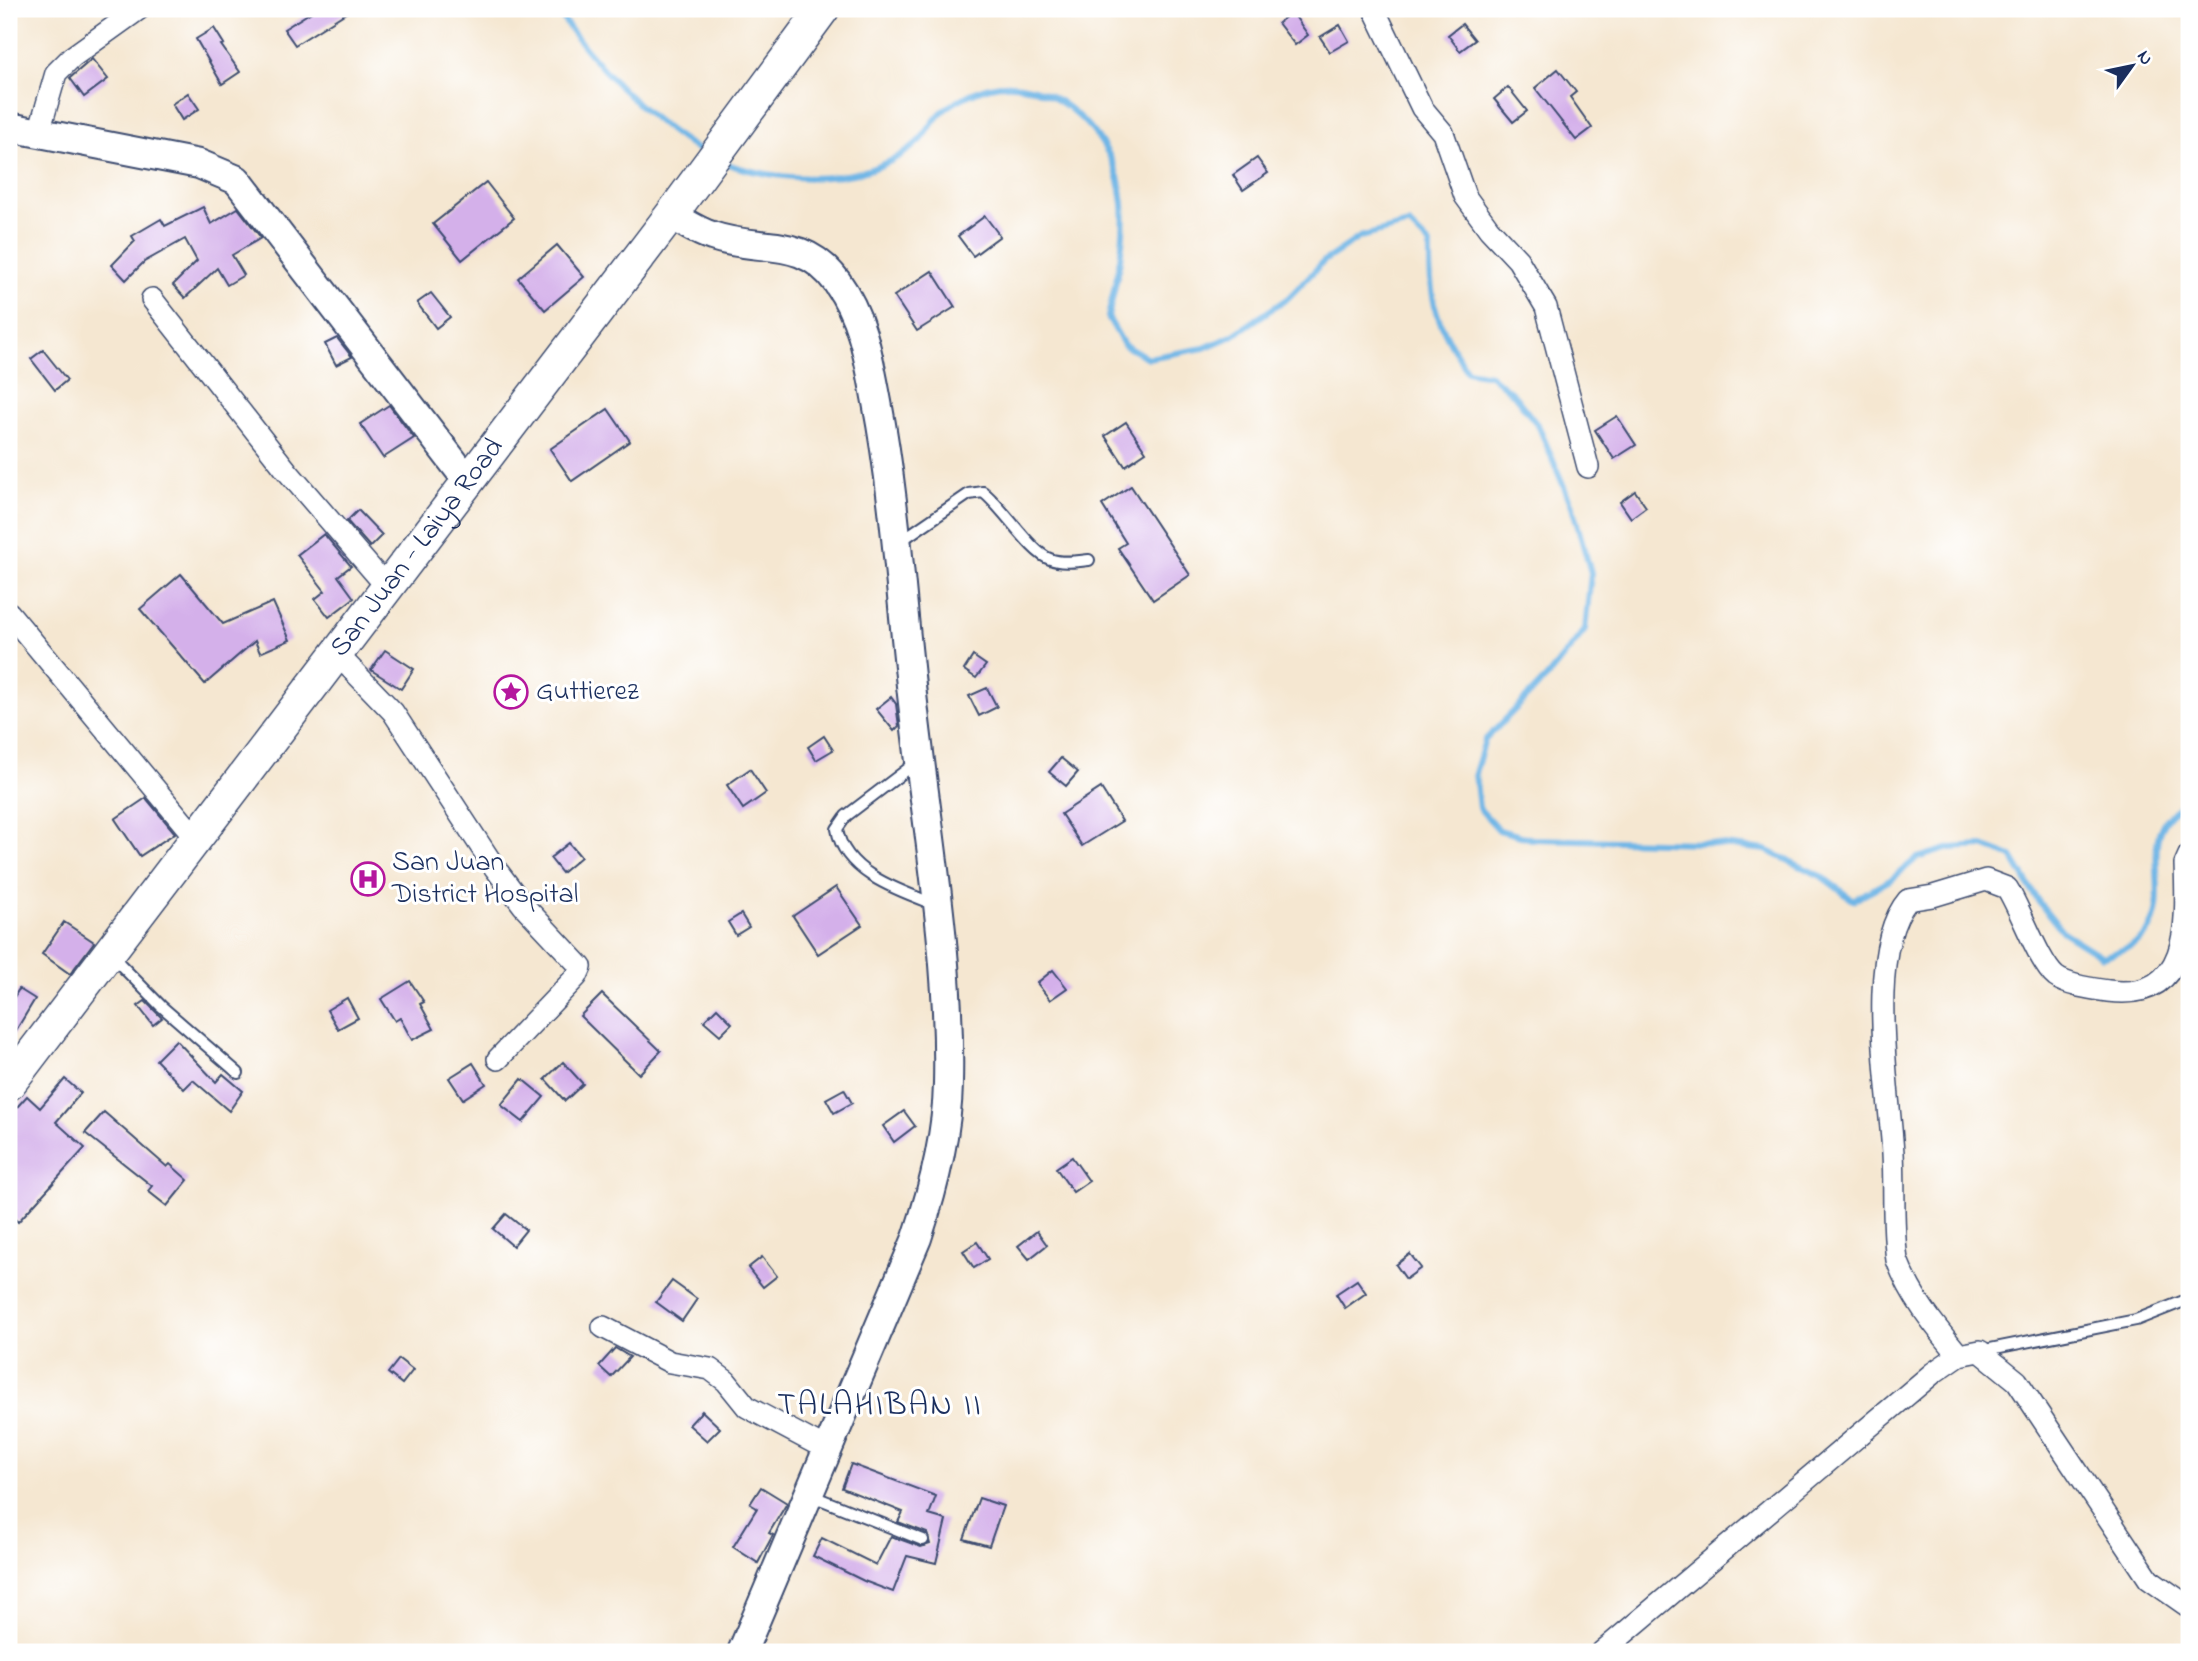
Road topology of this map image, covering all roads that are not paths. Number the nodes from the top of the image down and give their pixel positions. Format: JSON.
{"nodes":[{"id":1,"x":138,"y":9,"type":"edge"},
{"id":2,"x":823,"y":9,"type":"edge"},
{"id":3,"x":1374,"y":9,"type":"edge"},
{"id":4,"x":9,"y":127,"type":"edge"},
{"id":5,"x":39,"y":132,"type":"junction"},
{"id":6,"x":670,"y":215,"type":"junction"},
{"id":7,"x":152,"y":299,"type":"dead end"},
{"id":8,"x":1588,"y":467,"type":"dead end"},
{"id":9,"x":468,"y":481,"type":"junction"},
{"id":10,"x":897,"y":542,"type":"junction"},
{"id":11,"x":1089,"y":560,"type":"dead end"},
{"id":12,"x":387,"y":587,"type":"junction"},
{"id":13,"x":9,"y":613,"type":"edge"},
{"id":14,"x":336,"y":653,"type":"junction"},
{"id":15,"x":920,"y":760,"type":"junction"},
{"id":16,"x":195,"y":837,"type":"junction"},
{"id":17,"x":2189,"y":855,"type":"edge"},
{"id":18,"x":939,"y":905,"type":"junction"},
{"id":19,"x":108,"y":951,"type":"junction"},
{"id":20,"x":498,"y":1059,"type":"dead end"},
{"id":21,"x":239,"y":1073,"type":"dead end"},
{"id":22,"x":9,"y":1084,"type":"edge"},
{"id":23,"x":2189,"y":1298,"type":"edge"},
{"id":24,"x":603,"y":1327,"type":"dead end"},
{"id":25,"x":1970,"y":1353,"type":"junction"},
{"id":26,"x":828,"y":1450,"type":"junction"},
{"id":27,"x":810,"y":1495,"type":"junction"},
{"id":28,"x":923,"y":1540,"type":"dead end"},
{"id":29,"x":2189,"y":1608,"type":"edge"},
{"id":30,"x":742,"y":1652,"type":"edge"},
{"id":31,"x":1602,"y":1652,"type":"edge"}],
"edges":[{"from":1,"to":5,"type":"street"},
{"from":2,"to":6,"type":"main road","name":"San Juan - Laiya Road"},
{"from":3,"to":8,"type":"street"},
{"from":4,"to":5,"type":"street"},
{"from":5,"to":9,"type":"street"},
{"from":6,"to":9,"type":"main road","name":"San Juan - Laiya Road"},
{"from":6,"to":10,"type":"street"},
{"from":7,"to":12,"type":"street"},
{"from":9,"to":12,"type":"main road","name":"San Juan - Laiya Road"},
{"from":10,"to":11,"type":"lane"},
{"from":10,"to":15,"type":"street"},
{"from":12,"to":14,"type":"main road","name":"San Juan - Laiya Road"},
{"from":13,"to":16,"type":"street"},
{"from":14,"to":16,"type":"main road","name":"San Juan - Laiya Road"},
{"from":14,"to":20,"type":"street"},
{"from":15,"to":18,"type":"street"},
{"from":15,"to":18,"type":"lane"},
{"from":16,"to":19,"type":"main road","name":"San Juan - Laiya Road"},
{"from":17,"to":25,"type":"street"},
{"from":18,"to":26,"type":"street"},
{"from":19,"to":21,"type":"lane"},
{"from":19,"to":22,"type":"main road","name":"San Juan - Laiya Road"},
{"from":23,"to":25,"type":"lane"},
{"from":24,"to":26,"type":"street"},
{"from":25,"to":29,"type":"street"},
{"from":25,"to":31,"type":"street"},
{"from":26,"to":27,"type":"street"},
{"from":27,"to":28,"type":"lane"},
{"from":27,"to":30,"type":"street"}]}
